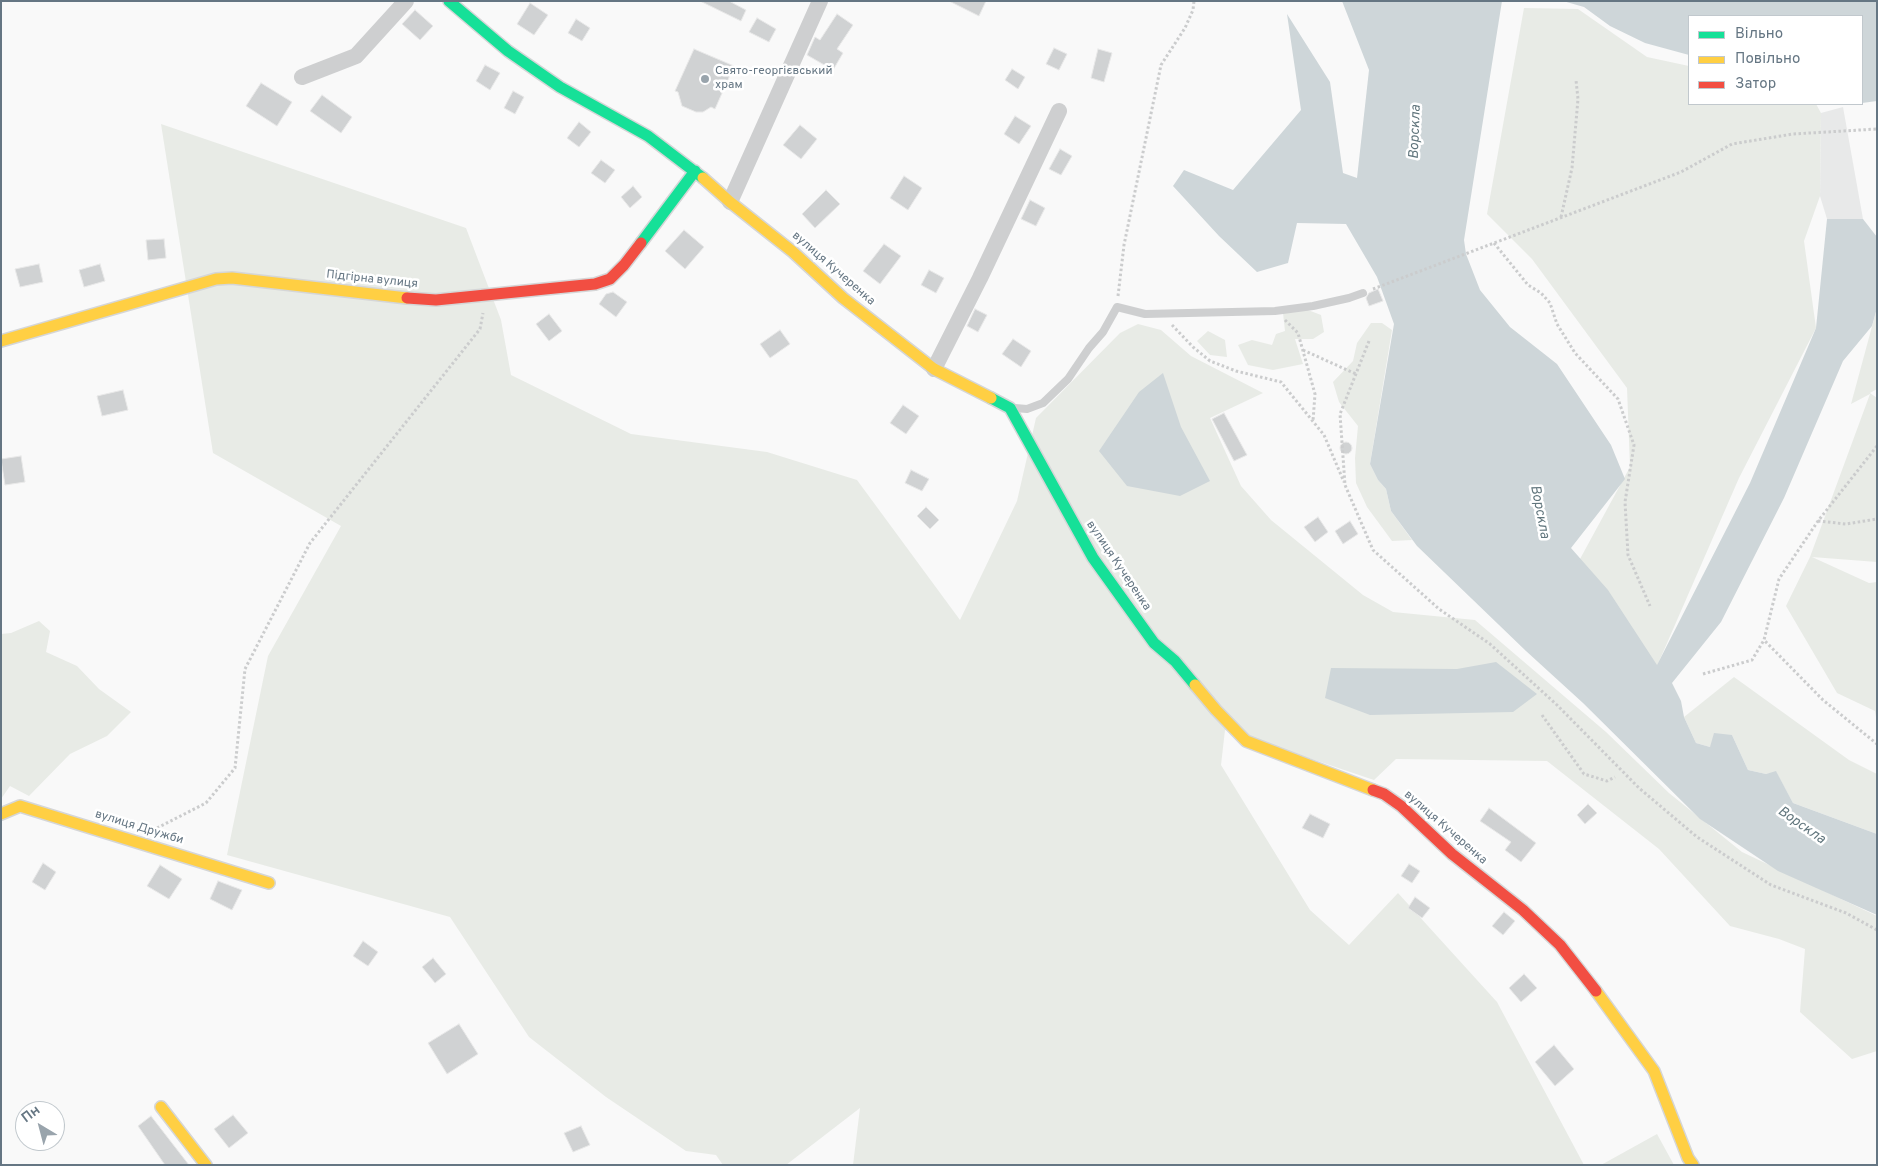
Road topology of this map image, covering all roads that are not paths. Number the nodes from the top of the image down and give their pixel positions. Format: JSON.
{"nodes":[{"id":1,"x":406,"y":1,"type":"edge"},
{"id":2,"x":449,"y":1,"type":"edge"},
{"id":3,"x":820,"y":1,"type":"edge"},
{"id":4,"x":302,"y":77,"type":"dead end"},
{"id":5,"x":1059,"y":112,"type":"dead end"},
{"id":6,"x":695,"y":172,"type":"junction"},
{"id":7,"x":730,"y":202,"type":"junction"},
{"id":8,"x":1363,"y":293,"type":"road end"},
{"id":9,"x":1,"y":341,"type":"edge"},
{"id":10,"x":934,"y":369,"type":"junction"},
{"id":11,"x":1010,"y":408,"type":"junction"},
{"id":12,"x":1,"y":814,"type":"edge"},
{"id":13,"x":269,"y":883,"type":"dead end"},
{"id":14,"x":161,"y":1107,"type":"dead end"},
{"id":15,"x":206,"y":1165,"type":"edge"},
{"id":16,"x":1693,"y":1165,"type":"edge"}],
"edges":[{"from":1,"to":4,"type":"street"},
{"from":2,"to":6,"type":"street","name":"вулиця Кучеренка"},
{"from":3,"to":7,"type":"street"},
{"from":5,"to":10,"type":"street"},
{"from":6,"to":7,"type":"street","name":"вулиця Кучеренка"},
{"from":6,"to":9,"type":"street","name":"Підгірна вулиця"},
{"from":7,"to":10,"type":"street","name":"вулиця Кучеренка"},
{"from":8,"to":11,"type":"lane"},
{"from":10,"to":11,"type":"street","name":"вулиця Кучеренка"},
{"from":11,"to":16,"type":"street","name":"вулиця Кучеренка"},
{"from":12,"to":13,"type":"street","name":"вулиця Дружби"},
{"from":14,"to":15,"type":"street"}]}
